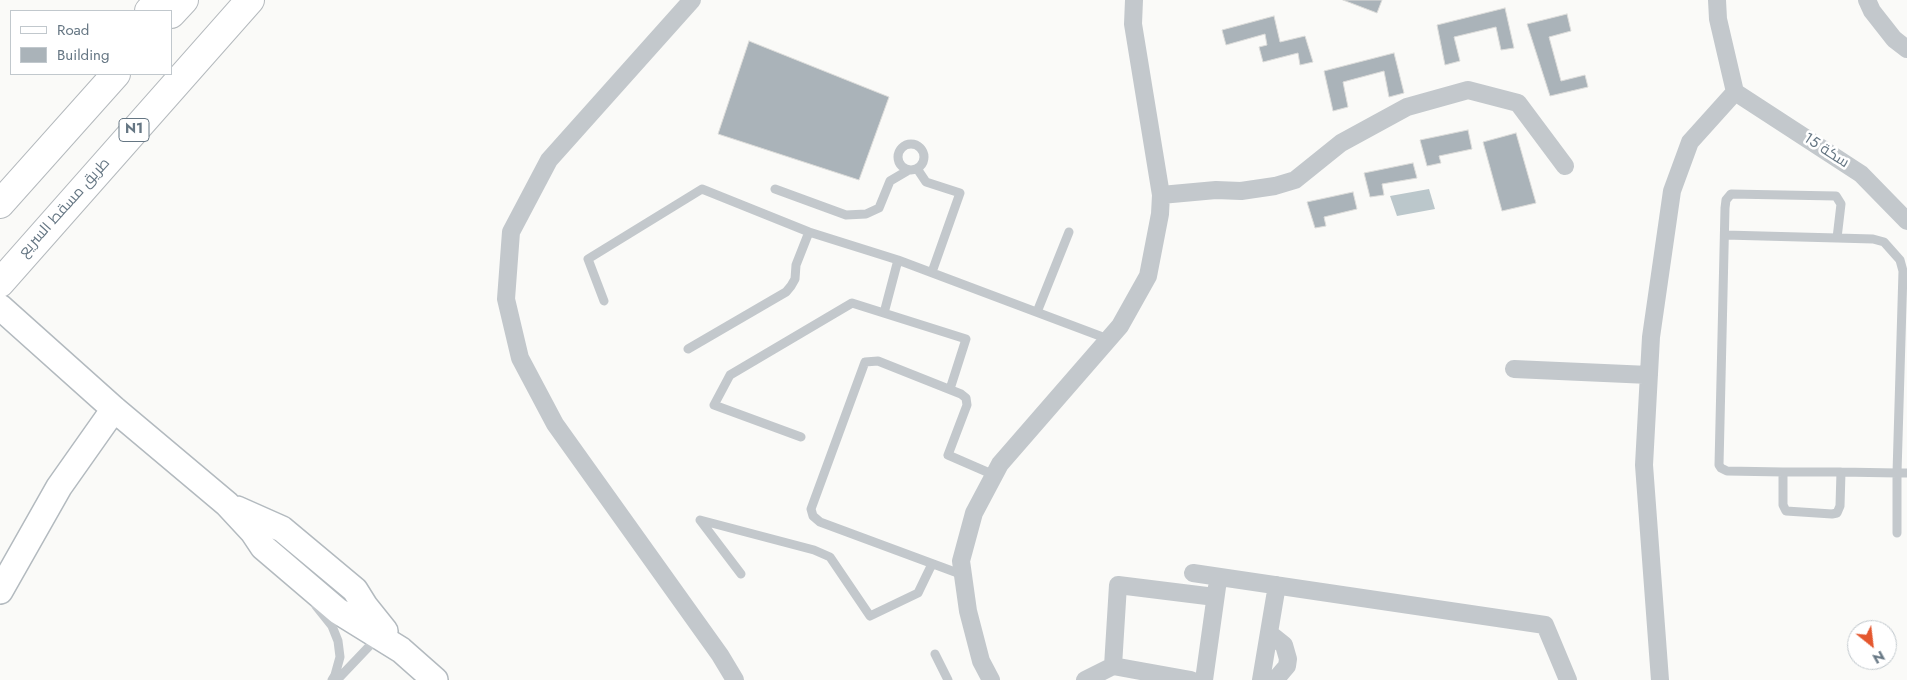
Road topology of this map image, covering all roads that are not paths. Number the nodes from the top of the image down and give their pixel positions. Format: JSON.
{"nodes":[{"id":1,"x":159,"y":0,"type":"edge"},
{"id":2,"x":184,"y":0,"type":"edge"},
{"id":3,"x":250,"y":0,"type":"edge"},
{"id":4,"x":692,"y":0,"type":"edge"},
{"id":5,"x":1134,"y":0,"type":"edge"},
{"id":6,"x":1717,"y":0,"type":"edge"},
{"id":7,"x":1867,"y":0,"type":"edge"},
{"id":8,"x":150,"y":10,"type":"edge"},
{"id":9,"x":172,"y":13,"type":"edge"},
{"id":10,"x":1907,"y":49,"type":"edge"},
{"id":11,"x":93,"y":75,"type":"edge"},
{"id":12,"x":115,"y":75,"type":"edge"},
{"id":13,"x":1735,"y":92,"type":"junction"},
{"id":14,"x":1565,"y":166,"type":"dead end"},
{"id":15,"x":907,"y":170,"type":"junction"},
{"id":16,"x":918,"y":170,"type":"junction"},
{"id":17,"x":0,"y":188,"type":"edge"},
{"id":18,"x":775,"y":189,"type":"dead end"},
{"id":19,"x":1161,"y":196,"type":"junction"},
{"id":20,"x":0,"y":204,"type":"edge"},
{"id":21,"x":1907,"y":222,"type":"edge"},
{"id":22,"x":809,"y":232,"type":"junction"},
{"id":23,"x":1069,"y":232,"type":"dead end"},
{"id":24,"x":1725,"y":235,"type":"junction"},
{"id":25,"x":1837,"y":238,"type":"junction"},
{"id":26,"x":898,"y":260,"type":"junction"},
{"id":27,"x":932,"y":272,"type":"junction"},
{"id":28,"x":0,"y":283,"type":"edge"},
{"id":29,"x":1905,"y":289,"type":"edge"},
{"id":30,"x":604,"y":301,"type":"dead end"},
{"id":31,"x":0,"y":307,"type":"edge"},
{"id":32,"x":1037,"y":312,"type":"junction"},
{"id":33,"x":884,"y":313,"type":"junction"},
{"id":34,"x":1108,"y":339,"type":"junction"},
{"id":35,"x":688,"y":349,"type":"dead end"},
{"id":36,"x":1514,"y":369,"type":"dead end"},
{"id":37,"x":1649,"y":375,"type":"junction"},
{"id":38,"x":950,"y":389,"type":"junction"},
{"id":39,"x":114,"y":409,"type":"junction"},
{"id":40,"x":801,"y":436,"type":"dead end"},
{"id":41,"x":1783,"y":472,"type":"junction"},
{"id":42,"x":1841,"y":472,"type":"junction"},
{"id":43,"x":1897,"y":473,"type":"junction"},
{"id":44,"x":1907,"y":473,"type":"edge"},
{"id":45,"x":994,"y":475,"type":"junction"},
{"id":46,"x":227,"y":504,"type":"junction"},
{"id":47,"x":1897,"y":533,"type":"dead end"},
{"id":48,"x":263,"y":547,"type":"junction"},
{"id":49,"x":932,"y":564,"type":"junction"},
{"id":50,"x":1193,"y":573,"type":"dead end"},
{"id":51,"x":741,"y":574,"type":"dead end"},
{"id":52,"x":963,"y":575,"type":"junction"},
{"id":53,"x":1218,"y":577,"type":"junction"},
{"id":54,"x":1277,"y":585,"type":"junction"},
{"id":55,"x":0,"y":591,"type":"edge"},
{"id":56,"x":1215,"y":597,"type":"junction"},
{"id":57,"x":381,"y":633,"type":"junction"},
{"id":58,"x":1269,"y":633,"type":"junction"},
{"id":59,"x":934,"y":654,"type":"dead end"},
{"id":60,"x":1113,"y":666,"type":"junction"},
{"id":61,"x":332,"y":680,"type":"edge"},
{"id":62,"x":337,"y":680,"type":"edge"},
{"id":63,"x":435,"y":680,"type":"edge"},
{"id":64,"x":735,"y":680,"type":"edge"},
{"id":65,"x":948,"y":680,"type":"edge"},
{"id":66,"x":991,"y":680,"type":"edge"},
{"id":67,"x":1086,"y":680,"type":"edge"},
{"id":68,"x":1191,"y":680,"type":"edge"},
{"id":69,"x":1204,"y":680,"type":"edge"},
{"id":70,"x":1261,"y":680,"type":"edge"},
{"id":71,"x":1275,"y":680,"type":"edge"},
{"id":72,"x":1568,"y":680,"type":"edge"},
{"id":73,"x":1660,"y":680,"type":"edge"}],
"edges":[{"from":1,"to":8,"type":"highway"},
{"from":2,"to":9,"type":"highway"},
{"from":3,"to":28,"type":"highway","name":"طريق مسقط السريع","number":"N1"},
{"from":4,"to":64,"type":"street"},
{"from":5,"to":19,"type":"street"},
{"from":6,"to":13,"type":"street"},
{"from":7,"to":10,"type":"street"},
{"from":11,"to":17,"type":"highway"},
{"from":12,"to":20,"type":"highway"},
{"from":13,"to":21,"type":"street","name":"سكة 15"},
{"from":13,"to":37,"type":"street"},
{"from":14,"to":19,"type":"street"},
{"from":15,"to":16,"type":"lane"},
{"from":15,"to":16,"type":"lane"},
{"from":15,"to":18,"type":"lane"},
{"from":16,"to":27,"type":"lane"},
{"from":19,"to":34,"type":"street"},
{"from":22,"to":26,"type":"lane"},
{"from":22,"to":30,"type":"lane"},
{"from":22,"to":35,"type":"lane"},
{"from":23,"to":32,"type":"lane"},
{"from":24,"to":25,"type":"lane"},
{"from":24,"to":25,"type":"lane"},
{"from":24,"to":41,"type":"lane"},
{"from":25,"to":29,"type":"lane"},
{"from":26,"to":27,"type":"lane"},
{"from":26,"to":33,"type":"lane"},
{"from":27,"to":32,"type":"lane"},
{"from":29,"to":43,"type":"lane"},
{"from":31,"to":39,"type":"street"},
{"from":32,"to":34,"type":"lane"},
{"from":33,"to":38,"type":"lane"},
{"from":33,"to":40,"type":"lane"},
{"from":34,"to":45,"type":"street"},
{"from":36,"to":37,"type":"street"},
{"from":37,"to":73,"type":"street"},
{"from":38,"to":45,"type":"lane"},
{"from":38,"to":49,"type":"lane"},
{"from":39,"to":46,"type":"street"},
{"from":39,"to":55,"type":"street"},
{"from":41,"to":42,"type":"lane"},
{"from":41,"to":42,"type":"lane"},
{"from":42,"to":43,"type":"lane"},
{"from":43,"to":44,"type":"lane"},
{"from":43,"to":47,"type":"lane"},
{"from":45,"to":52,"type":"street"},
{"from":46,"to":48,"type":"street"},
{"from":46,"to":57,"type":"street"},
{"from":48,"to":57,"type":"street"},
{"from":48,"to":61,"type":"lane"},
{"from":49,"to":51,"type":"lane"},
{"from":49,"to":52,"type":"lane"},
{"from":50,"to":53,"type":"street"},
{"from":52,"to":66,"type":"street"},
{"from":53,"to":54,"type":"street"},
{"from":53,"to":56,"type":"street"},
{"from":54,"to":58,"type":"street"},
{"from":54,"to":72,"type":"street"},
{"from":56,"to":60,"type":"street"},
{"from":56,"to":69,"type":"street"},
{"from":57,"to":62,"type":"lane"},
{"from":57,"to":63,"type":"street"},
{"from":58,"to":70,"type":"street"},
{"from":58,"to":71,"type":"street"},
{"from":59,"to":65,"type":"lane"},
{"from":60,"to":67,"type":"street"},
{"from":60,"to":68,"type":"street"}]}
